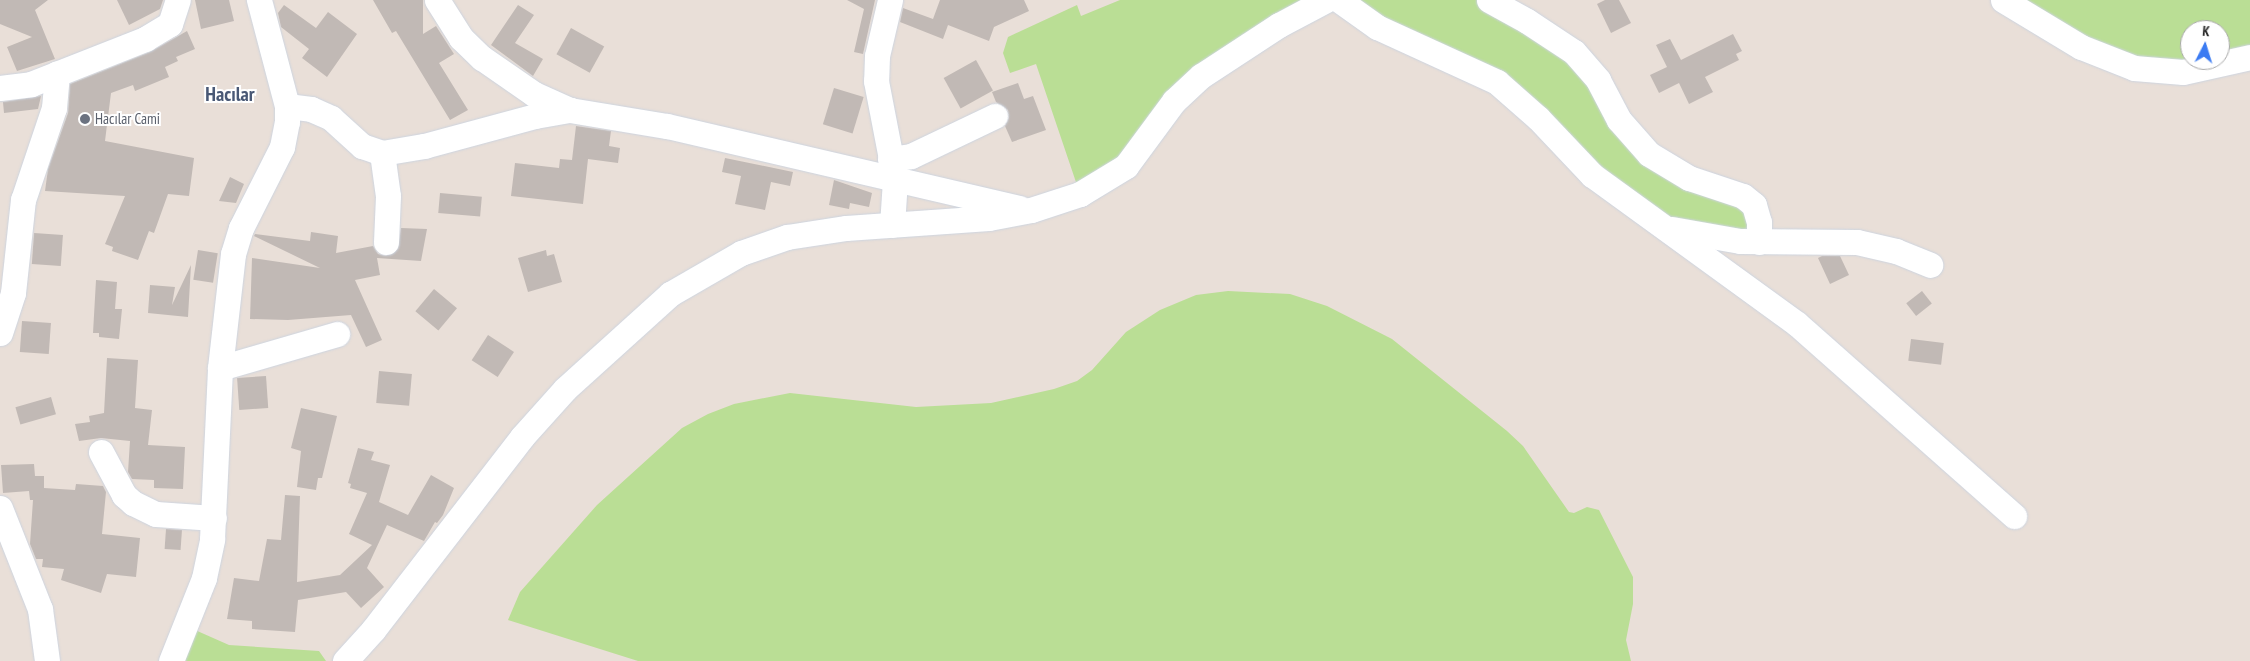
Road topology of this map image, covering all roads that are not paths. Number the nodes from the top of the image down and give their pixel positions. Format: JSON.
{"nodes":[{"id":1,"x":259,"y":0,"type":"edge"},
{"id":2,"x":437,"y":0,"type":"edge"},
{"id":3,"x":890,"y":0,"type":"edge"},
{"id":4,"x":1326,"y":0,"type":"edge"},
{"id":5,"x":1339,"y":0,"type":"edge"},
{"id":6,"x":1488,"y":0,"type":"edge"},
{"id":7,"x":2003,"y":0,"type":"edge"},
{"id":8,"x":173,"y":6,"type":"edge"},
{"id":9,"x":2250,"y":57,"type":"edge"},
{"id":10,"x":58,"y":73,"type":"junction"},
{"id":11,"x":0,"y":88,"type":"edge"},
{"id":12,"x":287,"y":106,"type":"junction"},
{"id":13,"x":570,"y":110,"type":"junction"},
{"id":14,"x":995,"y":116,"type":"dead end"},
{"id":15,"x":382,"y":153,"type":"junction"},
{"id":16,"x":892,"y":170,"type":"junction"},
{"id":17,"x":1031,"y":210,"type":"junction"},
{"id":18,"x":892,"y":225,"type":"junction"},
{"id":19,"x":1660,"y":226,"type":"junction"},
{"id":20,"x":386,"y":242,"type":"dead end"},
{"id":21,"x":1759,"y":242,"type":"junction"},
{"id":22,"x":1930,"y":265,"type":"dead end"},
{"id":23,"x":0,"y":333,"type":"edge"},
{"id":24,"x":337,"y":334,"type":"dead end"},
{"id":25,"x":220,"y":368,"type":"junction"},
{"id":26,"x":101,"y":452,"type":"dead end"},
{"id":27,"x":0,"y":508,"type":"edge"},
{"id":28,"x":2014,"y":516,"type":"dead end"},
{"id":29,"x":214,"y":518,"type":"junction"},
{"id":30,"x":47,"y":661,"type":"edge"},
{"id":31,"x":171,"y":661,"type":"edge"},
{"id":32,"x":345,"y":661,"type":"edge"}],
"edges":[{"from":1,"to":12,"type":"street"},
{"from":2,"to":13,"type":"street"},
{"from":3,"to":16,"type":"street"},
{"from":4,"to":17,"type":"street"},
{"from":5,"to":19,"type":"street"},
{"from":6,"to":21,"type":"street"},
{"from":7,"to":9,"type":"street"},
{"from":8,"to":10,"type":"street"},
{"from":10,"to":11,"type":"street"},
{"from":10,"to":23,"type":"street"},
{"from":12,"to":15,"type":"street"},
{"from":12,"to":25,"type":"street"},
{"from":13,"to":15,"type":"street"},
{"from":13,"to":16,"type":"street"},
{"from":14,"to":16,"type":"street"},
{"from":15,"to":20,"type":"street"},
{"from":16,"to":17,"type":"street"},
{"from":16,"to":18,"type":"street"},
{"from":17,"to":18,"type":"street"},
{"from":18,"to":32,"type":"street"},
{"from":19,"to":21,"type":"street"},
{"from":19,"to":28,"type":"street"},
{"from":21,"to":22,"type":"street"},
{"from":24,"to":25,"type":"street"},
{"from":25,"to":29,"type":"street"},
{"from":26,"to":29,"type":"street"},
{"from":27,"to":30,"type":"street"},
{"from":29,"to":31,"type":"street"}]}
